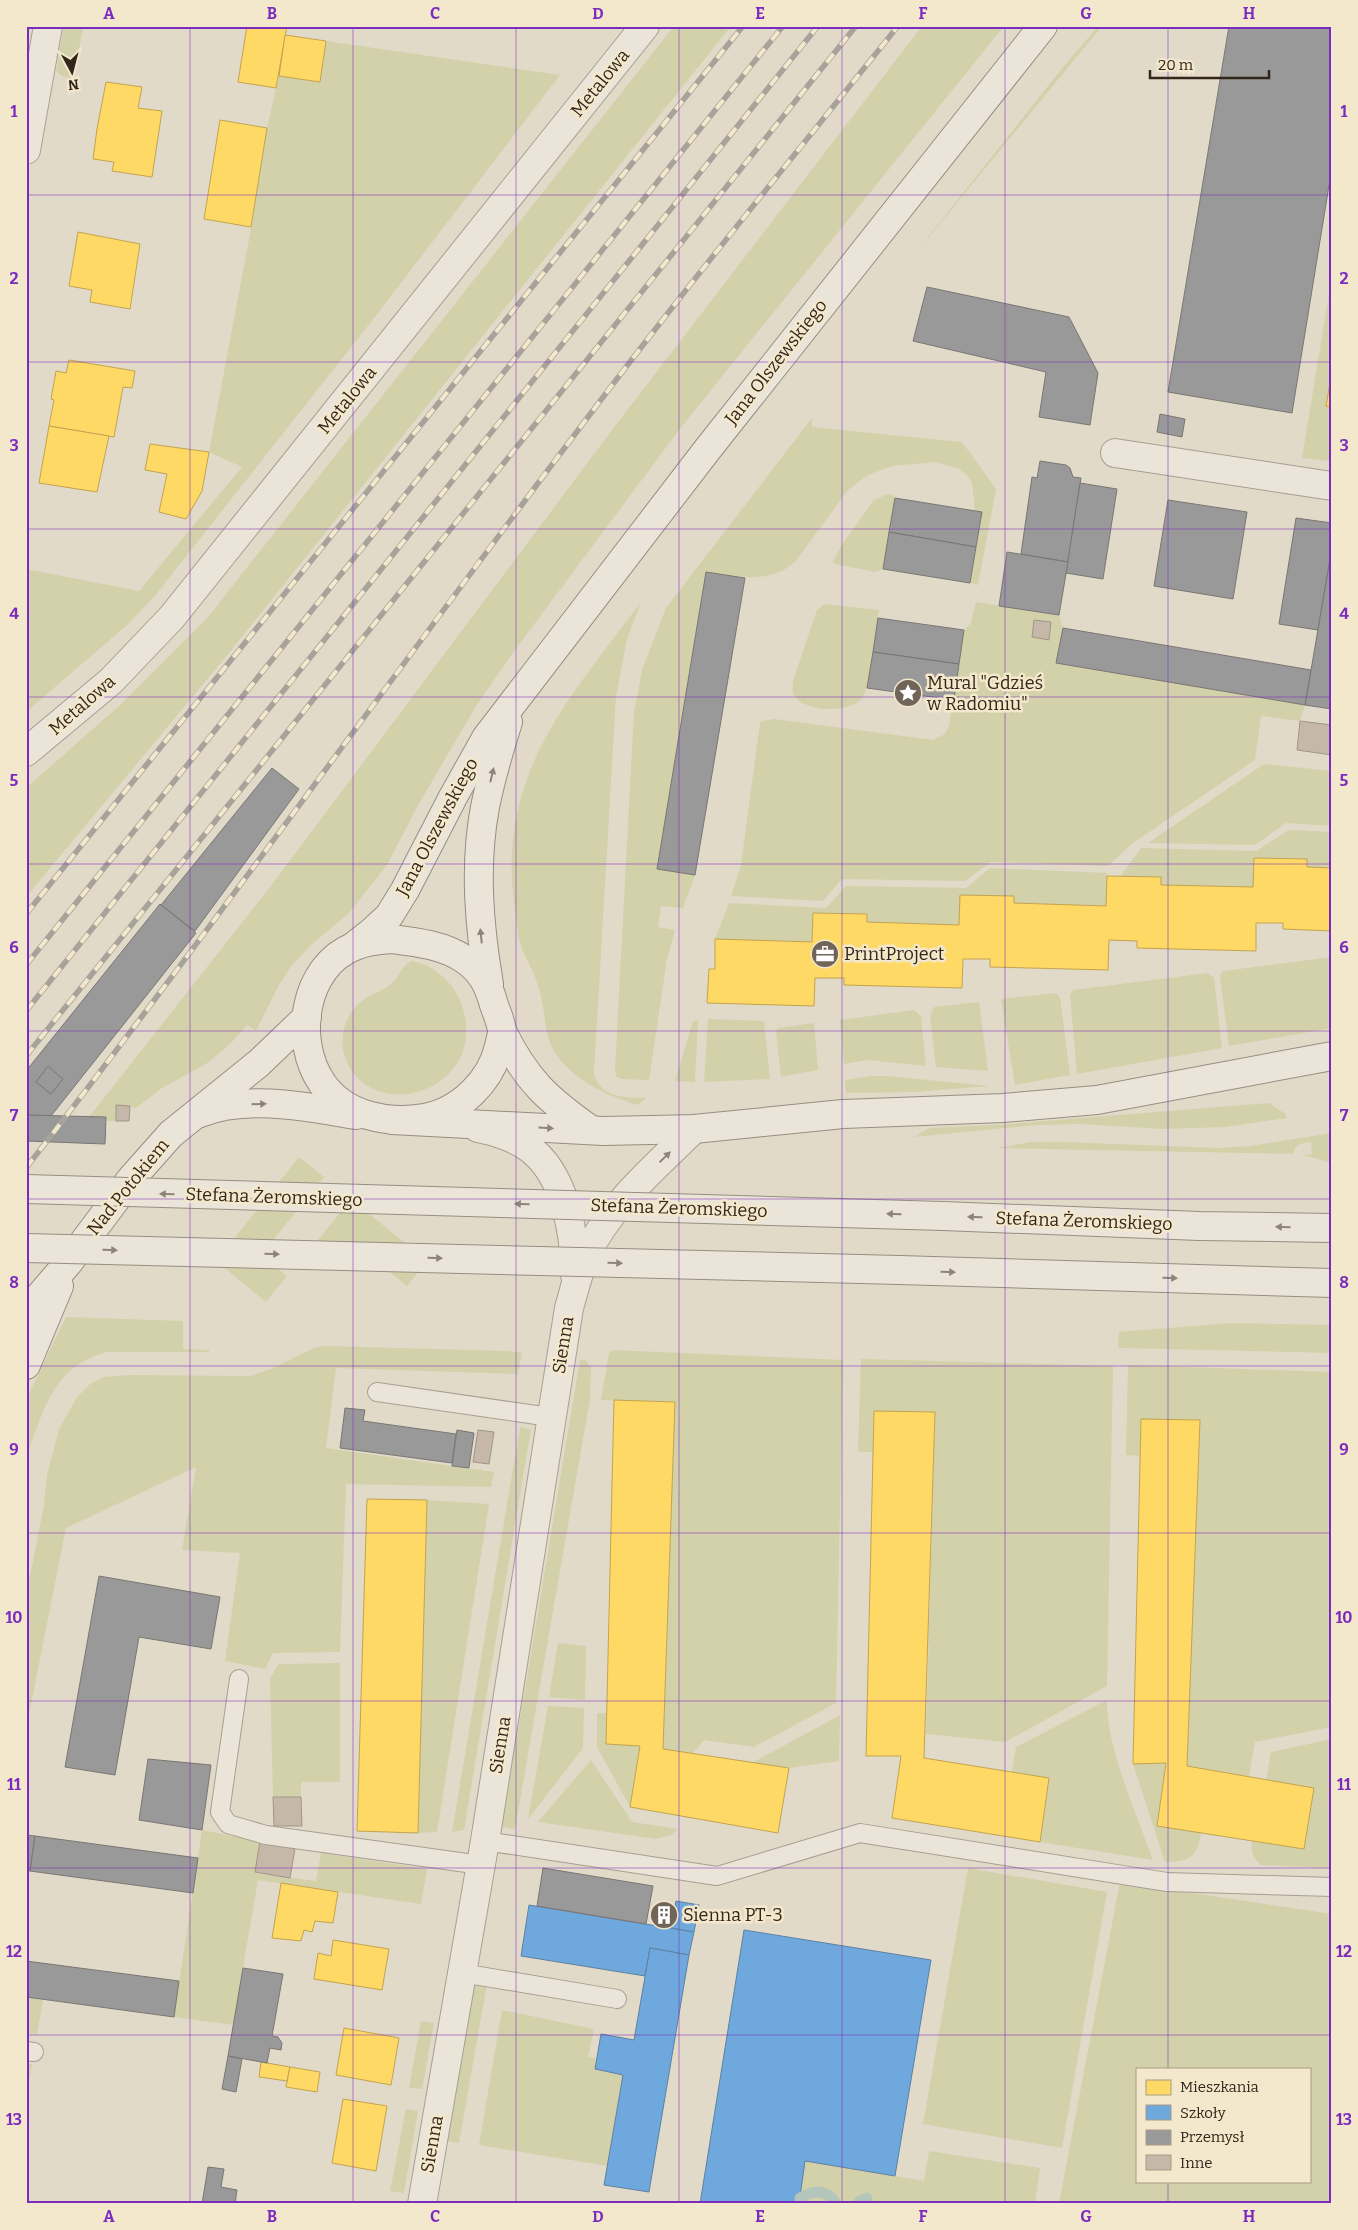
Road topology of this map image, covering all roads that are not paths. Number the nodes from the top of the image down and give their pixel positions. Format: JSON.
{"nodes":[{"id":1,"x":48,"y":26,"type":"edge"},
{"id":2,"x":645,"y":26,"type":"edge"},
{"id":3,"x":1043,"y":26,"type":"edge"},
{"id":4,"x":1054,"y":26,"type":"edge"},
{"id":5,"x":1015,"y":63,"type":"junction"},
{"id":6,"x":26,"y":150,"type":"edge"},
{"id":7,"x":1115,"y":453,"type":"dead end"},
{"id":8,"x":1332,"y":486,"type":"edge"},
{"id":9,"x":514,"y":702,"type":"junction"},
{"id":10,"x":26,"y":752,"type":"edge"},
{"id":11,"x":354,"y":946,"type":"junction"},
{"id":12,"x":489,"y":984,"type":"junction"},
{"id":13,"x":306,"y":1017,"type":"junction"},
{"id":14,"x":502,"y":1031,"type":"junction"},
{"id":15,"x":1332,"y":1056,"type":"edge"},
{"id":16,"x":194,"y":1115,"type":"junction"},
{"id":17,"x":381,"y":1118,"type":"junction"},
{"id":18,"x":450,"y":1122,"type":"junction"},
{"id":19,"x":694,"y":1129,"type":"junction"},
{"id":20,"x":591,"y":1130,"type":"junction"},
{"id":21,"x":26,"y":1190,"type":"edge"},
{"id":22,"x":1332,"y":1228,"type":"edge"},
{"id":23,"x":26,"y":1248,"type":"edge"},
{"id":24,"x":68,"y":1263,"type":"junction"},
{"id":25,"x":1332,"y":1283,"type":"edge"},
{"id":26,"x":575,"y":1286,"type":"junction"},
{"id":27,"x":26,"y":1312,"type":"edge"},
{"id":28,"x":26,"y":1365,"type":"edge"},
{"id":29,"x":377,"y":1392,"type":"dead end"},
{"id":30,"x":550,"y":1417,"type":"junction"},
{"id":31,"x":239,"y":1679,"type":"dead end"},
{"id":32,"x":483,"y":1853,"type":"junction"},
{"id":33,"x":1332,"y":1886,"type":"edge"},
{"id":34,"x":462,"y":1973,"type":"junction"},
{"id":35,"x":617,"y":1999,"type":"dead end"},
{"id":36,"x":422,"y":2204,"type":"edge"}],
"edges":[{"from":1,"to":6,"type":"main road"},
{"from":2,"to":10,"type":"main road","name":"Metalowa"},
{"from":3,"to":5,"type":"main road","name":"Jana Olszewskiego"},
{"from":4,"to":5,"type":"lane"},
{"from":5,"to":9,"type":"main road","name":"Jana Olszewskiego"},
{"from":7,"to":8,"type":"main road"},
{"from":9,"to":11,"type":"main road","name":"Jana Olszewskiego"},
{"from":12,"to":9,"type":"main road","name":"Jana Olszewskiego","one_way":true},
{"from":11,"to":12,"type":"main road"},
{"from":11,"to":13,"type":"main road","name":"Jana Olszewskiego"},
{"from":12,"to":14,"type":"main road","name":"Jana Olszewskiego"},
{"from":13,"to":16,"type":"main road","name":"Nad Potokiem"},
{"from":13,"to":17,"type":"main road"},
{"from":14,"to":17,"type":"main road"},
{"from":14,"to":20,"type":"main road"},
{"from":15,"to":19,"type":"main road"},
{"from":16,"to":17,"type":"main road","name":"Nad Potokiem","one_way":true},
{"from":16,"to":24,"type":"main road","name":"Nad Potokiem"},
{"from":17,"to":18,"type":"main road"},
{"from":18,"to":20,"type":"main road","one_way":true},
{"from":18,"to":26,"type":"main road","name":"Sienna"},
{"from":19,"to":20,"type":"main road"},
{"from":26,"to":19,"type":"main road","name":"Sienna","one_way":true},
{"from":22,"to":21,"type":"main road","name":"Stefana Żeromskiego","one_way":true,"bridge":true},
{"from":23,"to":25,"type":"main road","one_way":true,"bridge":true},
{"from":24,"to":27,"type":"main road","name":"Nad Potokiem"},
{"from":24,"to":28,"type":"main road","name":"Nad Potokiem"},
{"from":26,"to":30,"type":"main road","name":"Sienna"},
{"from":29,"to":30,"type":"lane"},
{"from":30,"to":32,"type":"main road","name":"Sienna"},
{"from":31,"to":32,"type":"lane"},
{"from":32,"to":33,"type":"lane"},
{"from":32,"to":34,"type":"main road","name":"Sienna"},
{"from":34,"to":35,"type":"lane"},
{"from":34,"to":36,"type":"main road","name":"Sienna"}]}
